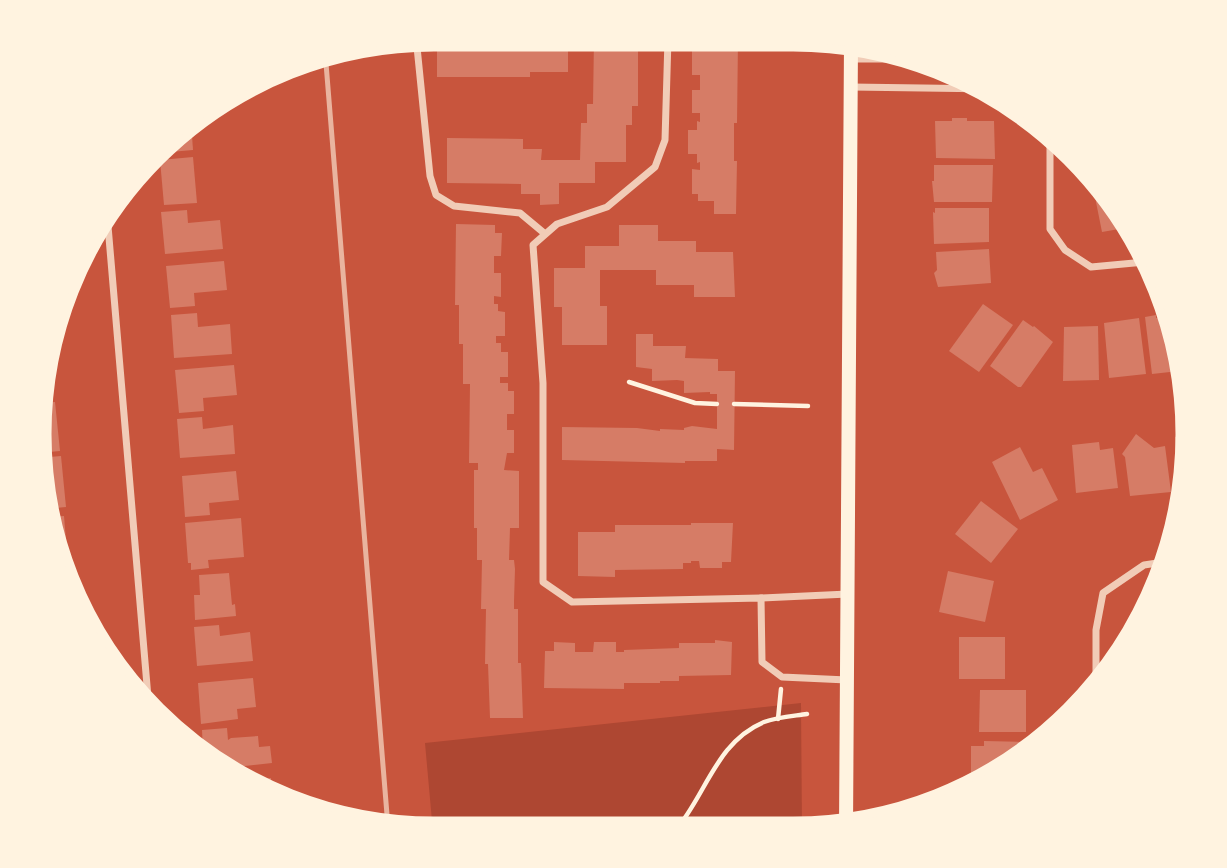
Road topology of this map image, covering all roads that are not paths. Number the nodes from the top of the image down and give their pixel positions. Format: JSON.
{"nodes":[{"id":1,"x":668,"y":47,"type":"edge"},
{"id":2,"x":417,"y":48,"type":"edge"},
{"id":3,"x":852,"y":52,"type":"edge"},
{"id":4,"x":852,"y":59,"type":"junction"},
{"id":5,"x":888,"y":59,"type":"edge"},
{"id":6,"x":852,"y":88,"type":"junction"},
{"id":7,"x":967,"y":89,"type":"edge"},
{"id":8,"x":1050,"y":145,"type":"edge"},
{"id":9,"x":108,"y":226,"type":"edge"},
{"id":10,"x":544,"y":233,"type":"junction"},
{"id":11,"x":1140,"y":262,"type":"edge"},
{"id":12,"x":1157,"y":563,"type":"edge"},
{"id":13,"x":848,"y":594,"type":"junction"},
{"id":14,"x":761,"y":598,"type":"junction"},
{"id":15,"x":1096,"y":674,"type":"edge"},
{"id":16,"x":847,"y":680,"type":"junction"},
{"id":17,"x":148,"y":694,"type":"edge"},
{"id":18,"x":846,"y":817,"type":"edge"}],
"edges":[{"from":1,"to":10,"type":"street"},
{"from":2,"to":10,"type":"street"},
{"from":3,"to":4,"type":"main road"},
{"from":4,"to":5,"type":"street"},
{"from":4,"to":6,"type":"main road"},
{"from":6,"to":7,"type":"street"},
{"from":6,"to":13,"type":"main road"},
{"from":8,"to":11,"type":"street"},
{"from":9,"to":17,"type":"street"},
{"from":10,"to":14,"type":"street"},
{"from":12,"to":15,"type":"street"},
{"from":13,"to":14,"type":"street"},
{"from":13,"to":16,"type":"main road"},
{"from":14,"to":16,"type":"street"},
{"from":16,"to":18,"type":"main road"}]}
